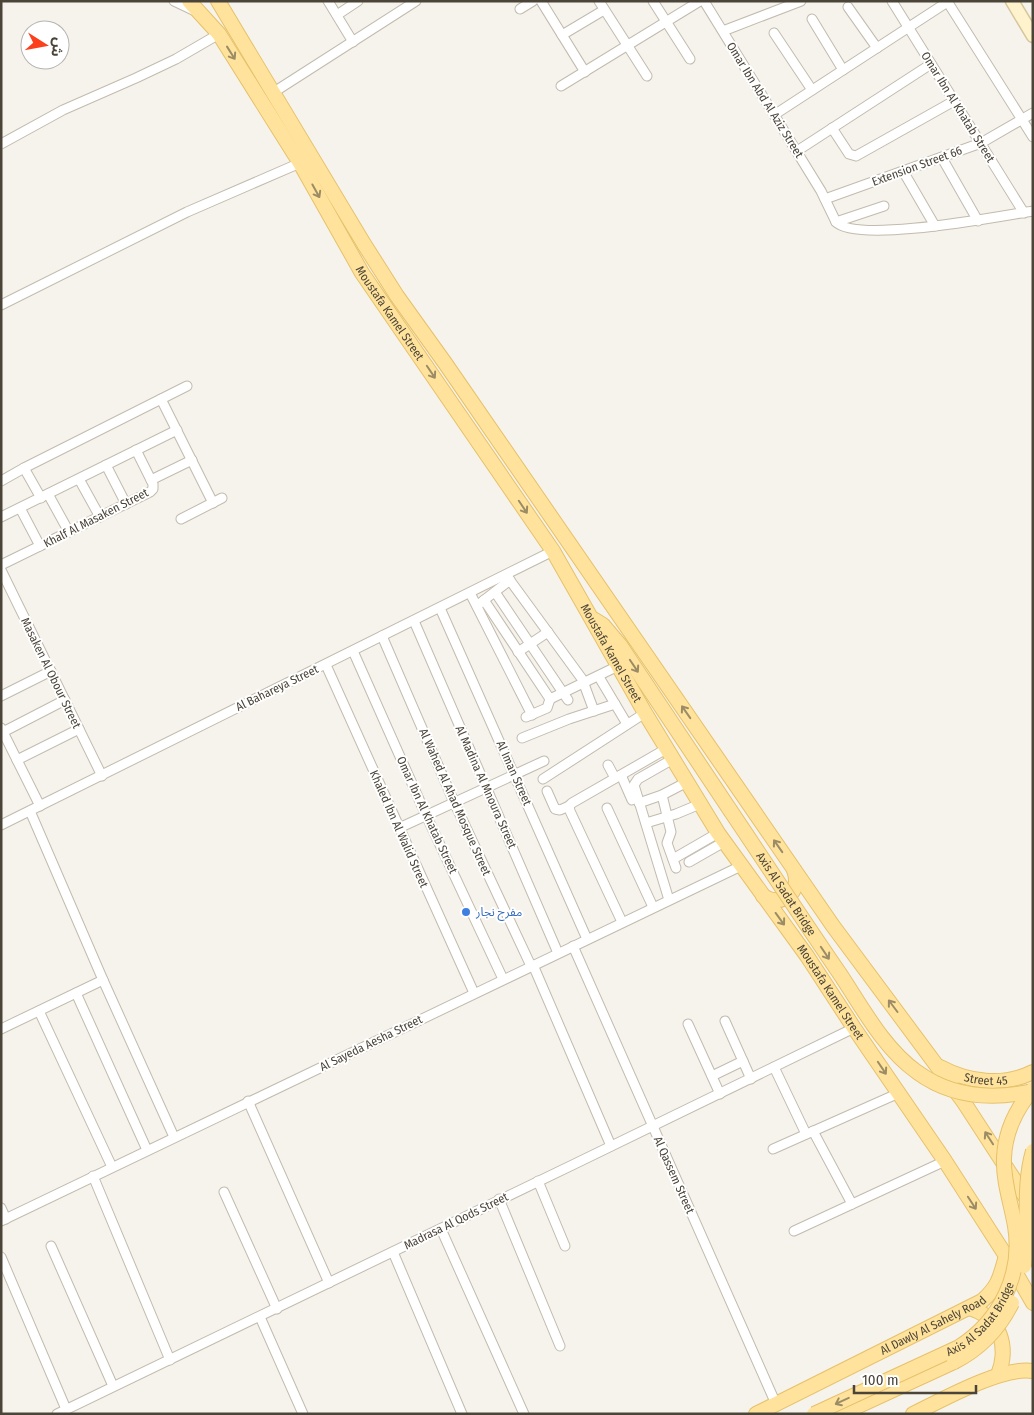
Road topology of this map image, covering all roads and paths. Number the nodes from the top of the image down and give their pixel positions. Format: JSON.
{"nodes":[{"id":1,"x":174,"y":1,"type":"edge"},
{"id":2,"x":189,"y":1,"type":"edge"},
{"id":3,"x":218,"y":1,"type":"edge"},
{"id":4,"x":328,"y":1,"type":"edge"},
{"id":5,"x":358,"y":1,"type":"edge"},
{"id":6,"x":416,"y":1,"type":"edge"},
{"id":7,"x":533,"y":1,"type":"edge"},
{"id":8,"x":541,"y":1,"type":"edge"},
{"id":9,"x":599,"y":1,"type":"edge"},
{"id":10,"x":653,"y":1,"type":"edge"},
{"id":11,"x":700,"y":1,"type":"edge"},
{"id":12,"x":704,"y":1,"type":"edge"},
{"id":13,"x":801,"y":1,"type":"edge"},
{"id":14,"x":892,"y":1,"type":"edge"},
{"id":15,"x":948,"y":1,"type":"edge"},
{"id":16,"x":1012,"y":1,"type":"edge"},
{"id":17,"x":848,"y":7,"type":"dead end"},
{"id":18,"x":520,"y":9,"type":"dead end"},
{"id":19,"x":604,"y":10,"type":"junction"},
{"id":20,"x":200,"y":13,"type":"junction"},
{"id":21,"x":337,"y":15,"type":"junction"},
{"id":22,"x":812,"y":19,"type":"dead end"},
{"id":23,"x":666,"y":22,"type":"junction"},
{"id":24,"x":908,"y":27,"type":"junction"},
{"id":25,"x":723,"y":31,"type":"junction"},
{"id":26,"x":774,"y":33,"type":"dead end"},
{"id":27,"x":219,"y":34,"type":"junction"},
{"id":28,"x":562,"y":35,"type":"junction"},
{"id":29,"x":1033,"y":36,"type":"edge"},
{"id":30,"x":353,"y":42,"type":"junction"},
{"id":31,"x":627,"y":46,"type":"junction"},
{"id":32,"x":876,"y":48,"type":"junction"},
{"id":33,"x":690,"y":60,"type":"dead end"},
{"id":34,"x":931,"y":64,"type":"junction"},
{"id":35,"x":843,"y":70,"type":"junction"},
{"id":36,"x":585,"y":72,"type":"junction"},
{"id":37,"x":647,"y":76,"type":"dead end"},
{"id":38,"x":561,"y":86,"type":"dead end"},
{"id":39,"x":812,"y":90,"type":"junction"},
{"id":40,"x":274,"y":92,"type":"junction"},
{"id":41,"x":954,"y":101,"type":"junction"},
{"id":42,"x":1033,"y":113,"type":"edge"},
{"id":43,"x":774,"y":115,"type":"junction"},
{"id":44,"x":1022,"y":120,"type":"junction"},
{"id":45,"x":832,"y":128,"type":"junction"},
{"id":46,"x":1033,"y":137,"type":"edge"},
{"id":47,"x":981,"y":143,"type":"junction"},
{"id":48,"x":1,"y":144,"type":"edge"},
{"id":49,"x":797,"y":151,"type":"junction"},
{"id":50,"x":942,"y":158,"type":"junction"},
{"id":51,"x":300,"y":163,"type":"junction"},
{"id":52,"x":903,"y":171,"type":"junction"},
{"id":53,"x":825,"y":199,"type":"junction"},
{"id":54,"x":884,"y":206,"type":"dead end"},
{"id":55,"x":1028,"y":212,"type":"edge"},
{"id":56,"x":978,"y":221,"type":"junction"},
{"id":57,"x":836,"y":222,"type":"junction"},
{"id":58,"x":935,"y":226,"type":"junction"},
{"id":59,"x":1,"y":305,"type":"edge"},
{"id":60,"x":187,"y":386,"type":"dead end"},
{"id":61,"x":162,"y":399,"type":"junction"},
{"id":62,"x":177,"y":430,"type":"junction"},
{"id":63,"x":136,"y":450,"type":"junction"},
{"id":64,"x":192,"y":460,"type":"junction"},
{"id":65,"x":106,"y":465,"type":"junction"},
{"id":66,"x":24,"y":468,"type":"junction"},
{"id":67,"x":79,"y":479,"type":"junction"},
{"id":68,"x":151,"y":480,"type":"junction"},
{"id":69,"x":1,"y":481,"type":"edge"},
{"id":70,"x":44,"y":496,"type":"junction"},
{"id":71,"x":222,"y":498,"type":"dead end"},
{"id":72,"x":213,"y":502,"type":"junction"},
{"id":73,"x":126,"y":504,"type":"junction"},
{"id":74,"x":20,"y":508,"type":"junction"},
{"id":75,"x":1,"y":517,"type":"edge"},
{"id":76,"x":100,"y":517,"type":"junction"},
{"id":77,"x":181,"y":519,"type":"dead end"},
{"id":78,"x":69,"y":532,"type":"junction"},
{"id":79,"x":40,"y":546,"type":"junction"},
{"id":80,"x":553,"y":551,"type":"junction"},
{"id":81,"x":1,"y":565,"type":"edge"},
{"id":82,"x":1,"y":570,"type":"edge"},
{"id":83,"x":508,"y":577,"type":"junction"},
{"id":84,"x":5,"y":588,"type":"edge"},
{"id":85,"x":495,"y":592,"type":"junction"},
{"id":86,"x":470,"y":593,"type":"junction"},
{"id":87,"x":480,"y":603,"type":"junction"},
{"id":88,"x":440,"y":608,"type":"junction"},
{"id":89,"x":590,"y":617,"type":"junction"},
{"id":90,"x":414,"y":621,"type":"junction"},
{"id":91,"x":548,"y":632,"type":"junction"},
{"id":92,"x":382,"y":636,"type":"junction"},
{"id":93,"x":530,"y":644,"type":"junction"},
{"id":94,"x":353,"y":651,"type":"junction"},
{"id":95,"x":518,"y":652,"type":"junction"},
{"id":96,"x":326,"y":664,"type":"junction"},
{"id":97,"x":618,"y":666,"type":"junction"},
{"id":98,"x":51,"y":671,"type":"junction"},
{"id":99,"x":599,"y":677,"type":"junction"},
{"id":100,"x":584,"y":684,"type":"junction"},
{"id":101,"x":1,"y":696,"type":"edge"},
{"id":102,"x":566,"y":697,"type":"junction"},
{"id":103,"x":550,"y":699,"type":"junction"},
{"id":104,"x":65,"y":700,"type":"junction"},
{"id":105,"x":615,"y":704,"type":"junction"},
{"id":106,"x":594,"y":711,"type":"junction"},
{"id":107,"x":645,"y":713,"type":"junction"},
{"id":108,"x":627,"y":724,"type":"junction"},
{"id":109,"x":79,"y":729,"type":"junction"},
{"id":110,"x":2,"y":730,"type":"edge"},
{"id":111,"x":522,"y":738,"type":"dead end"},
{"id":112,"x":669,"y":754,"type":"junction"},
{"id":113,"x":17,"y":760,"type":"junction"},
{"id":114,"x":544,"y":761,"type":"dead end"},
{"id":115,"x":608,"y":765,"type":"dead end"},
{"id":116,"x":514,"y":774,"type":"junction"},
{"id":117,"x":102,"y":776,"type":"junction"},
{"id":118,"x":618,"y":777,"type":"junction"},
{"id":119,"x":543,"y":779,"type":"dead end"},
{"id":120,"x":687,"y":782,"type":"junction"},
{"id":121,"x":486,"y":788,"type":"junction"},
{"id":122,"x":547,"y":791,"type":"dead end"},
{"id":123,"x":662,"y":795,"type":"junction"},
{"id":124,"x":454,"y":802,"type":"junction"},
{"id":125,"x":636,"y":802,"type":"junction"},
{"id":126,"x":700,"y":804,"type":"junction"},
{"id":127,"x":40,"y":806,"type":"junction"},
{"id":128,"x":607,"y":808,"type":"dead end"},
{"id":129,"x":570,"y":809,"type":"junction"},
{"id":130,"x":30,"y":811,"type":"junction"},
{"id":131,"x":426,"y":815,"type":"junction"},
{"id":132,"x":667,"y":816,"type":"junction"},
{"id":133,"x":646,"y":823,"type":"junction"},
{"id":134,"x":1,"y":825,"type":"edge"},
{"id":135,"x":399,"y":828,"type":"junction"},
{"id":136,"x":721,"y":837,"type":"junction"},
{"id":137,"x":655,"y":854,"type":"junction"},
{"id":138,"x":673,"y":859,"type":"junction"},
{"id":139,"x":689,"y":862,"type":"dead end"},
{"id":140,"x":740,"y":866,"type":"junction"},
{"id":141,"x":794,"y":870,"type":"junction"},
{"id":142,"x":763,"y":896,"type":"junction"},
{"id":143,"x":669,"y":900,"type":"junction"},
{"id":144,"x":653,"y":907,"type":"junction"},
{"id":145,"x":622,"y":922,"type":"junction"},
{"id":146,"x":833,"y":926,"type":"junction"},
{"id":147,"x":587,"y":939,"type":"junction"},
{"id":148,"x":573,"y":946,"type":"junction"},
{"id":149,"x":558,"y":953,"type":"junction"},
{"id":150,"x":807,"y":956,"type":"junction"},
{"id":151,"x":532,"y":965,"type":"junction"},
{"id":152,"x":503,"y":979,"type":"junction"},
{"id":153,"x":103,"y":980,"type":"junction"},
{"id":154,"x":76,"y":993,"type":"junction"},
{"id":155,"x":474,"y":993,"type":"junction"},
{"id":156,"x":39,"y":1011,"type":"junction"},
{"id":157,"x":725,"y":1021,"type":"dead end"},
{"id":158,"x":688,"y":1024,"type":"dead end"},
{"id":159,"x":854,"y":1028,"type":"junction"},
{"id":160,"x":1,"y":1029,"type":"edge"},
{"id":161,"x":743,"y":1062,"type":"junction"},
{"id":162,"x":774,"y":1067,"type":"junction"},
{"id":163,"x":939,"y":1067,"type":"junction"},
{"id":164,"x":1033,"y":1072,"type":"edge"},
{"id":165,"x":712,"y":1076,"type":"junction"},
{"id":166,"x":751,"y":1079,"type":"junction"},
{"id":167,"x":1033,"y":1090,"type":"edge"},
{"id":168,"x":899,"y":1093,"type":"junction"},
{"id":169,"x":720,"y":1094,"type":"junction"},
{"id":170,"x":248,"y":1101,"type":"junction"},
{"id":171,"x":653,"y":1126,"type":"junction"},
{"id":172,"x":809,"y":1133,"type":"junction"},
{"id":173,"x":174,"y":1137,"type":"junction"},
{"id":174,"x":611,"y":1146,"type":"junction"},
{"id":175,"x":773,"y":1149,"type":"dead end"},
{"id":176,"x":148,"y":1150,"type":"junction"},
{"id":177,"x":1033,"y":1151,"type":"edge"},
{"id":178,"x":945,"y":1161,"type":"junction"},
{"id":179,"x":112,"y":1167,"type":"junction"},
{"id":180,"x":93,"y":1176,"type":"junction"},
{"id":181,"x":538,"y":1182,"type":"junction"},
{"id":182,"x":224,"y":1192,"type":"dead end"},
{"id":183,"x":499,"y":1199,"type":"junction"},
{"id":184,"x":852,"y":1204,"type":"junction"},
{"id":185,"x":1,"y":1208,"type":"edge"},
{"id":186,"x":1033,"y":1209,"type":"edge"},
{"id":187,"x":4,"y":1220,"type":"edge"},
{"id":188,"x":1015,"y":1227,"type":"junction"},
{"id":189,"x":441,"y":1229,"type":"junction"},
{"id":190,"x":794,"y":1231,"type":"dead end"},
{"id":191,"x":51,"y":1246,"type":"dead end"},
{"id":192,"x":565,"y":1246,"type":"dead end"},
{"id":193,"x":393,"y":1252,"type":"junction"},
{"id":194,"x":1033,"y":1255,"type":"edge"},
{"id":195,"x":1006,"y":1256,"type":"junction"},
{"id":196,"x":1,"y":1257,"type":"edge"},
{"id":197,"x":329,"y":1283,"type":"junction"},
{"id":198,"x":1033,"y":1304,"type":"edge"},
{"id":199,"x":969,"y":1308,"type":"junction"},
{"id":200,"x":277,"y":1309,"type":"junction"},
{"id":201,"x":260,"y":1317,"type":"junction"},
{"id":202,"x":560,"y":1346,"type":"dead end"},
{"id":203,"x":170,"y":1360,"type":"junction"},
{"id":204,"x":1033,"y":1371,"type":"edge"},
{"id":205,"x":998,"y":1375,"type":"junction"},
{"id":206,"x":113,"y":1386,"type":"junction"},
{"id":207,"x":776,"y":1404,"type":"junction"},
{"id":208,"x":66,"y":1409,"type":"junction"},
{"id":209,"x":57,"y":1414,"type":"edge"},
{"id":210,"x":303,"y":1414,"type":"edge"},
{"id":211,"x":462,"y":1414,"type":"edge"},
{"id":212,"x":524,"y":1414,"type":"edge"},
{"id":213,"x":756,"y":1414,"type":"edge"},
{"id":214,"x":814,"y":1414,"type":"edge"},
{"id":215,"x":841,"y":1414,"type":"edge"},
{"id":216,"x":913,"y":1414,"type":"edge"}],
"edges":[{"from":1,"to":20,"type":"street"},
{"from":2,"to":20,"type":"main road","name":"Moustafa Kamel Street"},
{"from":3,"to":40,"type":"main road","name":"Moustafa Kamel Street"},
{"from":4,"to":21,"type":"street"},
{"from":5,"to":21,"type":"street"},
{"from":6,"to":30,"type":"street"},
{"from":7,"to":18,"type":"street"},
{"from":8,"to":28,"type":"street"},
{"from":9,"to":19,"type":"street"},
{"from":10,"to":23,"type":"street"},
{"from":11,"to":23,"type":"street"},
{"from":12,"to":25,"type":"street","name":"Omar Ibn Abd Al Aziz Street"},
{"from":13,"to":25,"type":"street"},
{"from":14,"to":24,"type":"street","name":"Omar Ibn Al Khatab Street"},
{"from":15,"to":24,"type":"street"},
{"from":15,"to":44,"type":"street"},
{"from":16,"to":29,"type":"street"},
{"from":17,"to":32,"type":"street"},
{"from":19,"to":28,"type":"street"},
{"from":19,"to":31,"type":"street"},
{"from":20,"to":27,"type":"main road","name":"Moustafa Kamel Street"},
{"from":21,"to":30,"type":"street"},
{"from":22,"to":35,"type":"street"},
{"from":23,"to":31,"type":"street"},
{"from":23,"to":33,"type":"street"},
{"from":24,"to":32,"type":"street"},
{"from":24,"to":34,"type":"street","name":"Omar Ibn Al Khatab Street"},
{"from":25,"to":43,"type":"street","name":"Omar Ibn Abd Al Aziz Street"},
{"from":26,"to":39,"type":"street"},
{"from":27,"to":48,"type":"street"},
{"from":27,"to":51,"type":"main road","name":"Moustafa Kamel Street","one_way":true},
{"from":28,"to":36,"type":"street"},
{"from":30,"to":40,"type":"street"},
{"from":31,"to":36,"type":"street"},
{"from":31,"to":37,"type":"street"},
{"from":32,"to":35,"type":"street"},
{"from":34,"to":41,"type":"street","name":"Omar Ibn Al Khatab Street"},
{"from":34,"to":45,"type":"street"},
{"from":35,"to":39,"type":"street"},
{"from":36,"to":38,"type":"street"},
{"from":39,"to":43,"type":"street"},
{"from":141,"to":40,"type":"main road","name":"Moustafa Kamel Street","one_way":true},
{"from":41,"to":45,"type":"street"},
{"from":41,"to":47,"type":"street","name":"Omar Ibn Al Khatab Street"},
{"from":42,"to":44,"type":"street","name":"Extension Street 66"},
{"from":43,"to":49,"type":"street","name":"Omar Ibn Abd Al Aziz Street"},
{"from":44,"to":46,"type":"street"},
{"from":44,"to":47,"type":"street","name":"Extension Street 66"},
{"from":45,"to":49,"type":"street"},
{"from":47,"to":50,"type":"street","name":"Extension Street 66"},
{"from":47,"to":55,"type":"street","name":"Omar Ibn Al Khatab Street"},
{"from":49,"to":53,"type":"street","name":"Omar Ibn Abd Al Aziz Street"},
{"from":50,"to":52,"type":"street","name":"Extension Street 66"},
{"from":50,"to":56,"type":"street"},
{"from":51,"to":59,"type":"street"},
{"from":51,"to":80,"type":"main road","name":"Moustafa Kamel Street","one_way":true},
{"from":52,"to":53,"type":"street","name":"Extension Street 66"},
{"from":52,"to":58,"type":"street"},
{"from":53,"to":57,"type":"street","name":"Omar Ibn Abd Al Aziz Street"},
{"from":54,"to":57,"type":"street"},
{"from":55,"to":56,"type":"street"},
{"from":56,"to":58,"type":"street"},
{"from":57,"to":58,"type":"street"},
{"from":60,"to":61,"type":"street"},
{"from":61,"to":62,"type":"street"},
{"from":61,"to":66,"type":"street"},
{"from":62,"to":63,"type":"street"},
{"from":62,"to":64,"type":"street"},
{"from":63,"to":65,"type":"street"},
{"from":63,"to":68,"type":"street","name":"Khalf Al Masaken Street"},
{"from":64,"to":68,"type":"street"},
{"from":64,"to":72,"type":"street"},
{"from":65,"to":67,"type":"street"},
{"from":65,"to":73,"type":"street"},
{"from":66,"to":69,"type":"street"},
{"from":66,"to":70,"type":"street"},
{"from":67,"to":70,"type":"street"},
{"from":67,"to":76,"type":"street"},
{"from":68,"to":73,"type":"street","name":"Khalf Al Masaken Street"},
{"from":70,"to":74,"type":"street"},
{"from":70,"to":78,"type":"street"},
{"from":71,"to":72,"type":"street"},
{"from":72,"to":77,"type":"street"},
{"from":73,"to":76,"type":"street","name":"Khalf Al Masaken Street"},
{"from":74,"to":75,"type":"street"},
{"from":74,"to":79,"type":"street"},
{"from":76,"to":78,"type":"street","name":"Khalf Al Masaken Street"},
{"from":78,"to":79,"type":"street","name":"Khalf Al Masaken Street"},
{"from":79,"to":81,"type":"street","name":"Khalf Al Masaken Street"},
{"from":80,"to":83,"type":"street","name":"Al Bahareya Street"},
{"from":80,"to":89,"type":"main road","name":"Moustafa Kamel Street"},
{"from":82,"to":84,"type":"street","name":"Masaken Al Obour Street"},
{"from":83,"to":85,"type":"street"},
{"from":83,"to":86,"type":"street","name":"Al Bahareya Street"},
{"from":83,"to":91,"type":"street"},
{"from":84,"to":98,"type":"street","name":"Masaken Al Obour Street"},
{"from":85,"to":87,"type":"street"},
{"from":85,"to":93,"type":"street"},
{"from":86,"to":87,"type":"street"},
{"from":86,"to":88,"type":"street","name":"Al Bahareya Street"},
{"from":87,"to":95,"type":"street"},
{"from":87,"to":103,"type":"street"},
{"from":88,"to":90,"type":"street","name":"Al Bahareya Street"},
{"from":88,"to":116,"type":"street","name":"Al Iman Street"},
{"from":89,"to":97,"type":"main road","name":"Moustafa Kamel Street"},
{"from":89,"to":167,"type":"main road","name":"Axis Al Sadat Bridge","one_way":true,"bridge":true},
{"from":90,"to":92,"type":"street","name":"Al Bahareya Street"},
{"from":90,"to":121,"type":"street","name":"Al Madina Al Mnoura Street"},
{"from":91,"to":93,"type":"street"},
{"from":91,"to":100,"type":"street"},
{"from":92,"to":94,"type":"street","name":"Al Bahareya Street"},
{"from":92,"to":124,"type":"street","name":"Al Wahed Al Ahad Mosque Street"},
{"from":93,"to":95,"type":"street"},
{"from":93,"to":102,"type":"street"},
{"from":94,"to":96,"type":"street","name":"Al Bahareya Street"},
{"from":94,"to":131,"type":"street","name":"Omar Ibn Al Khatab Street"},
{"from":95,"to":103,"type":"street"},
{"from":96,"to":117,"type":"street","name":"Al Bahareya Street"},
{"from":96,"to":135,"type":"street","name":"Khaled Ibn Al Walid Street"},
{"from":97,"to":99,"type":"street"},
{"from":97,"to":107,"type":"main road","name":"Moustafa Kamel Street"},
{"from":98,"to":101,"type":"street"},
{"from":98,"to":104,"type":"street","name":"Masaken Al Obour Street"},
{"from":99,"to":100,"type":"street"},
{"from":99,"to":105,"type":"street"},
{"from":100,"to":102,"type":"street"},
{"from":100,"to":106,"type":"street"},
{"from":102,"to":103,"type":"street"},
{"from":104,"to":109,"type":"street","name":"Masaken Al Obour Street"},
{"from":104,"to":110,"type":"street"},
{"from":105,"to":106,"type":"street"},
{"from":105,"to":108,"type":"street"},
{"from":106,"to":111,"type":"street"},
{"from":107,"to":108,"type":"street"},
{"from":107,"to":112,"type":"main road","name":"Moustafa Kamel Street"},
{"from":108,"to":119,"type":"street"},
{"from":109,"to":113,"type":"street"},
{"from":109,"to":117,"type":"street","name":"Masaken Al Obour Street"},
{"from":110,"to":113,"type":"street"},
{"from":112,"to":118,"type":"street"},
{"from":112,"to":120,"type":"main road","name":"Moustafa Kamel Street"},
{"from":112,"to":125,"type":"street"},
{"from":113,"to":127,"type":"street"},
{"from":114,"to":116,"type":"street"},
{"from":115,"to":118,"type":"street"},
{"from":116,"to":121,"type":"street"},
{"from":116,"to":147,"type":"street","name":"Al Iman Street"},
{"from":117,"to":127,"type":"street","name":"Al Bahareya Street"},
{"from":118,"to":125,"type":"street"},
{"from":118,"to":129,"type":"street"},
{"from":120,"to":123,"type":"street"},
{"from":120,"to":126,"type":"main road","name":"Moustafa Kamel Street"},
{"from":121,"to":124,"type":"street"},
{"from":121,"to":149,"type":"street","name":"Al Madina Al Mnoura Street"},
{"from":122,"to":129,"type":"street"},
{"from":123,"to":125,"type":"street"},
{"from":123,"to":132,"type":"street"},
{"from":124,"to":131,"type":"street"},
{"from":124,"to":151,"type":"street","name":"Al Wahed Al Ahad Mosque Street"},
{"from":125,"to":133,"type":"street"},
{"from":126,"to":132,"type":"street"},
{"from":126,"to":136,"type":"main road","name":"Moustafa Kamel Street"},
{"from":127,"to":130,"type":"street","name":"Al Bahareya Street"},
{"from":128,"to":144,"type":"street"},
{"from":129,"to":145,"type":"street"},
{"from":130,"to":134,"type":"street","name":"Al Bahareya Street"},
{"from":130,"to":153,"type":"street"},
{"from":131,"to":135,"type":"street"},
{"from":131,"to":152,"type":"street","name":"Omar Ibn Al Khatab Street"},
{"from":132,"to":133,"type":"street"},
{"from":132,"to":138,"type":"street"},
{"from":133,"to":137,"type":"street"},
{"from":135,"to":155,"type":"street","name":"Khaled Ibn Al Walid Street"},
{"from":136,"to":138,"type":"street"},
{"from":136,"to":139,"type":"street"},
{"from":136,"to":140,"type":"main road","name":"Moustafa Kamel Street"},
{"from":137,"to":138,"type":"street"},
{"from":137,"to":143,"type":"street"},
{"from":140,"to":142,"type":"main road","name":"Moustafa Kamel Street"},
{"from":140,"to":143,"type":"street","name":"Al Sayeda Aesha Street"},
{"from":141,"to":142,"type":"main road"},
{"from":141,"to":146,"type":"main road","name":"Moustafa Kamel Street"},
{"from":142,"to":150,"type":"main road","name":"Moustafa Kamel Street","one_way":true},
{"from":143,"to":144,"type":"street","name":"Al Sayeda Aesha Street"},
{"from":144,"to":145,"type":"street","name":"Al Sayeda Aesha Street"},
{"from":145,"to":147,"type":"street","name":"Al Sayeda Aesha Street"},
{"from":146,"to":150,"type":"main road"},
{"from":163,"to":146,"type":"main road","name":"Moustafa Kamel Street","one_way":true},
{"from":147,"to":148,"type":"street","name":"Al Sayeda Aesha Street"},
{"from":148,"to":149,"type":"street","name":"Al Sayeda Aesha Street"},
{"from":148,"to":171,"type":"street","name":"Al Qassem Street"},
{"from":149,"to":151,"type":"street","name":"Al Sayeda Aesha Street"},
{"from":150,"to":159,"type":"main road","name":"Moustafa Kamel Street"},
{"from":151,"to":152,"type":"street","name":"Al Sayeda Aesha Street"},
{"from":151,"to":174,"type":"street","name":"Al Wahed Al Ahad Mosque Street"},
{"from":152,"to":155,"type":"street","name":"Al Sayeda Aesha Street"},
{"from":153,"to":154,"type":"street"},
{"from":153,"to":173,"type":"street"},
{"from":154,"to":156,"type":"street"},
{"from":154,"to":176,"type":"street"},
{"from":155,"to":170,"type":"street","name":"Al Sayeda Aesha Street"},
{"from":156,"to":160,"type":"street"},
{"from":156,"to":179,"type":"street"},
{"from":157,"to":161,"type":"street"},
{"from":158,"to":165,"type":"street"},
{"from":159,"to":162,"type":"street","name":"Madrasa Al Qods Street"},
{"from":159,"to":168,"type":"main road","name":"Moustafa Kamel Street","one_way":true},
{"from":161,"to":165,"type":"street"},
{"from":161,"to":166,"type":"street"},
{"from":162,"to":166,"type":"street","name":"Madrasa Al Qods Street"},
{"from":162,"to":172,"type":"street"},
{"from":163,"to":164,"type":"main road","name":"Street 45"},
{"from":186,"to":163,"type":"main road","name":"Moustafa Kamel Street","one_way":true},
{"from":165,"to":169,"type":"street"},
{"from":166,"to":169,"type":"street","name":"Madrasa Al Qods Street"},
{"from":167,"to":188,"type":"main road","name":"Axis Al Sadat Bridge","bridge":true},
{"from":168,"to":172,"type":"street"},
{"from":168,"to":178,"type":"main road","name":"Moustafa Kamel Street"},
{"from":169,"to":171,"type":"street","name":"Madrasa Al Qods Street"},
{"from":170,"to":173,"type":"street","name":"Al Sayeda Aesha Street"},
{"from":170,"to":197,"type":"street"},
{"from":171,"to":174,"type":"street","name":"Madrasa Al Qods Street"},
{"from":171,"to":207,"type":"street","name":"Al Qassem Street"},
{"from":172,"to":175,"type":"street"},
{"from":172,"to":184,"type":"street"},
{"from":173,"to":176,"type":"street","name":"Al Sayeda Aesha Street"},
{"from":174,"to":181,"type":"street","name":"Madrasa Al Qods Street"},
{"from":176,"to":179,"type":"street","name":"Al Sayeda Aesha Street"},
{"from":177,"to":215,"type":"main road","name":"Axis Al Sadat Bridge","bridge":true},
{"from":178,"to":184,"type":"street"},
{"from":178,"to":195,"type":"main road","name":"Moustafa Kamel Street","one_way":true},
{"from":179,"to":180,"type":"street","name":"Al Sayeda Aesha Street"},
{"from":180,"to":187,"type":"street","name":"Al Sayeda Aesha Street"},
{"from":180,"to":203,"type":"street"},
{"from":181,"to":183,"type":"street","name":"Madrasa Al Qods Street"},
{"from":181,"to":192,"type":"street"},
{"from":182,"to":200,"type":"street"},
{"from":183,"to":189,"type":"street","name":"Madrasa Al Qods Street"},
{"from":183,"to":202,"type":"street"},
{"from":184,"to":190,"type":"street"},
{"from":185,"to":187,"type":"street"},
{"from":188,"to":194,"type":"main road","name":"Axis Al Sadat Bridge","bridge":true},
{"from":188,"to":214,"type":"main road","name":"Axis Al Sadat Bridge","one_way":true,"bridge":true},
{"from":189,"to":193,"type":"street","name":"Madrasa Al Qods Street"},
{"from":189,"to":212,"type":"street"},
{"from":191,"to":206,"type":"street"},
{"from":193,"to":197,"type":"street","name":"Madrasa Al Qods Street"},
{"from":193,"to":211,"type":"street"},
{"from":195,"to":198,"type":"main road","name":"Moustafa Kamel Street"},
{"from":195,"to":199,"type":"main road","name":"Al Dawly Al Sahely Road"},
{"from":196,"to":208,"type":"street"},
{"from":197,"to":200,"type":"street","name":"Madrasa Al Qods Street"},
{"from":199,"to":205,"type":"main road"},
{"from":199,"to":207,"type":"main road","name":"Al Dawly Al Sahely Road"},
{"from":200,"to":201,"type":"street","name":"Madrasa Al Qods Street"},
{"from":201,"to":203,"type":"street","name":"Madrasa Al Qods Street"},
{"from":201,"to":210,"type":"street"},
{"from":203,"to":206,"type":"street","name":"Madrasa Al Qods Street"},
{"from":204,"to":205,"type":"main road"},
{"from":205,"to":216,"type":"main road"},
{"from":206,"to":208,"type":"street","name":"Madrasa Al Qods Street"},
{"from":207,"to":213,"type":"main road","name":"Al Dawly Al Sahely Road"},
{"from":208,"to":209,"type":"street","name":"Madrasa Al Qods Street"}]}
